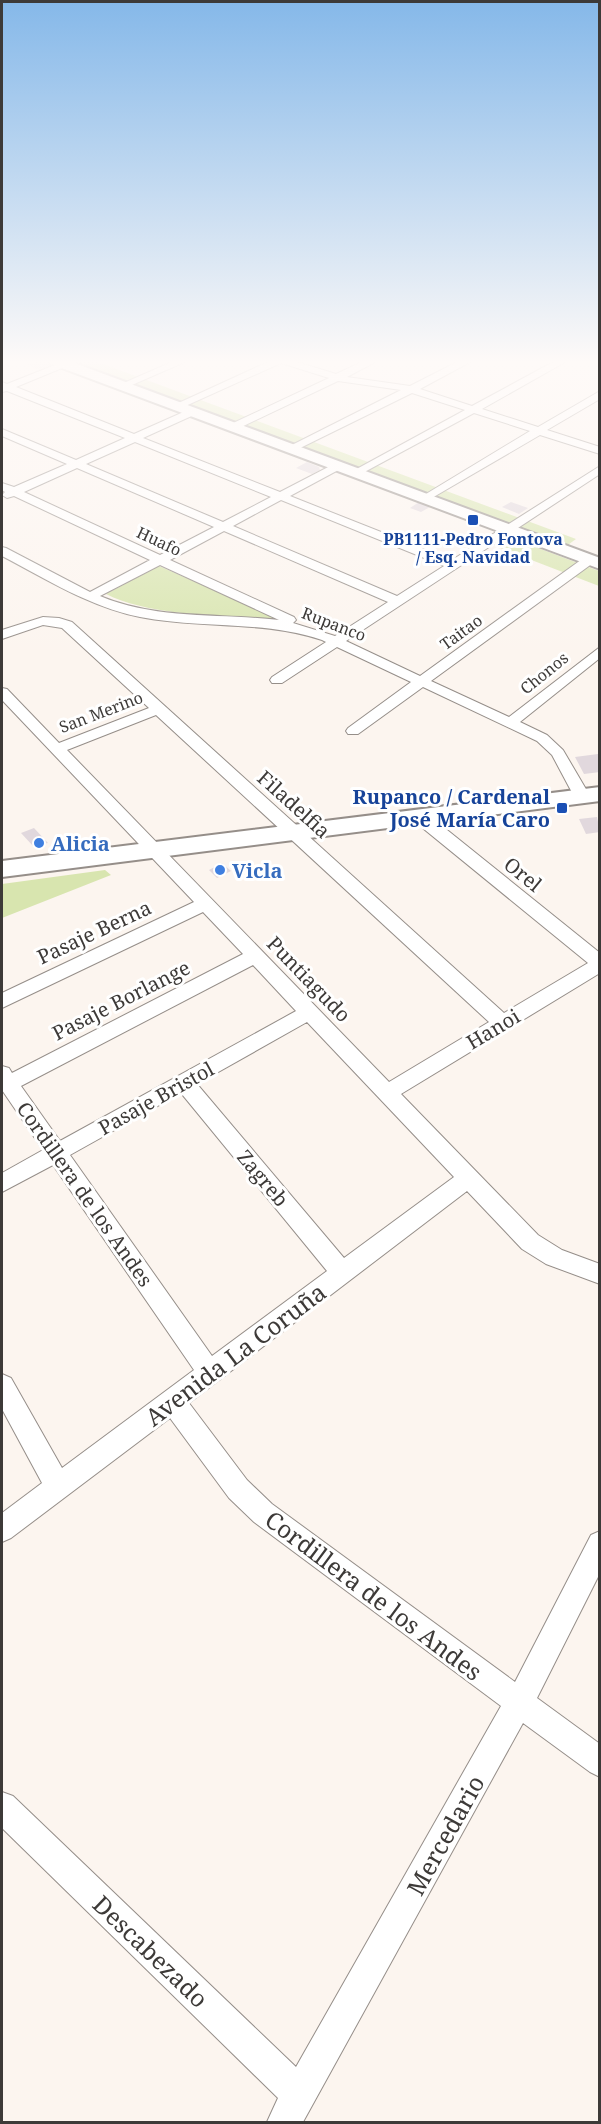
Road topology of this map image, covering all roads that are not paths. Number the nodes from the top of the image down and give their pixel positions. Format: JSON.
{"nodes":[{"id":1,"x":67,"y":460,"type":"edge"},
{"id":2,"x":85,"y":460,"type":"edge"},
{"id":3,"x":190,"y":460,"type":"edge"},
{"id":4,"x":322,"y":460,"type":"edge"},
{"id":5,"x":380,"y":460,"type":"edge"},
{"id":6,"x":489,"y":460,"type":"edge"},
{"id":7,"x":76,"y":464,"type":"junction"},
{"id":8,"x":338,"y":466,"type":"junction"},
{"id":9,"x":600,"y":469,"type":"edge"},
{"id":10,"x":357,"y":473,"type":"junction"},
{"id":11,"x":2,"y":486,"type":"edge"},
{"id":12,"x":8,"y":495,"type":"edge"},
{"id":13,"x":281,"y":496,"type":"junction"},
{"id":14,"x":425,"y":498,"type":"junction"},
{"id":15,"x":223,"y":527,"type":"junction"},
{"id":16,"x":507,"y":529,"type":"junction"},
{"id":17,"x":2,"y":551,"type":"edge"},
{"id":18,"x":160,"y":560,"type":"junction"},
{"id":19,"x":594,"y":562,"type":"edge"},
{"id":20,"x":453,"y":565,"type":"junction"},
{"id":21,"x":92,"y":596,"type":"junction"},
{"id":22,"x":398,"y":601,"type":"junction"},
{"id":23,"x":302,"y":628,"type":"junction"},
{"id":24,"x":2,"y":635,"type":"edge"},
{"id":25,"x":336,"y":641,"type":"junction"},
{"id":26,"x":600,"y":651,"type":"edge"},
{"id":27,"x":277,"y":680,"type":"dead end"},
{"id":28,"x":422,"y":681,"type":"junction"},
{"id":29,"x":2,"y":692,"type":"edge"},
{"id":30,"x":158,"y":709,"type":"junction"},
{"id":31,"x":510,"y":723,"type":"junction"},
{"id":32,"x":353,"y":731,"type":"dead end"},
{"id":33,"x":56,"y":749,"type":"junction"},
{"id":34,"x":591,"y":795,"type":"edge"},
{"id":35,"x":420,"y":817,"type":"junction"},
{"id":36,"x":293,"y":832,"type":"junction"},
{"id":37,"x":153,"y":850,"type":"junction"},
{"id":38,"x":4,"y":865,"type":"edge"},
{"id":39,"x":205,"y":904,"type":"junction"},
{"id":40,"x":255,"y":956,"type":"junction"},
{"id":41,"x":600,"y":964,"type":"edge"},
{"id":42,"x":2,"y":1001,"type":"edge"},
{"id":43,"x":309,"y":1012,"type":"junction"},
{"id":44,"x":503,"y":1023,"type":"junction"},
{"id":45,"x":5,"y":1079,"type":"edge"},
{"id":46,"x":183,"y":1082,"type":"junction"},
{"id":47,"x":387,"y":1093,"type":"junction"},
{"id":48,"x":56,"y":1152,"type":"junction"},
{"id":49,"x":468,"y":1178,"type":"junction"},
{"id":50,"x":2,"y":1183,"type":"edge"},
{"id":51,"x":342,"y":1273,"type":"junction"},
{"id":52,"x":600,"y":1274,"type":"edge"},
{"id":53,"x":210,"y":1374,"type":"junction"},
{"id":54,"x":2,"y":1386,"type":"edge"},
{"id":55,"x":173,"y":1402,"type":"junction"},
{"id":56,"x":58,"y":1486,"type":"junction"},
{"id":57,"x":2,"y":1529,"type":"edge"},
{"id":58,"x":600,"y":1544,"type":"edge"},
{"id":59,"x":519,"y":1703,"type":"junction"},
{"id":60,"x":600,"y":1762,"type":"edge"},
{"id":61,"x":2,"y":1807,"type":"edge"},
{"id":62,"x":300,"y":2095,"type":"junction"},
{"id":63,"x":284,"y":2122,"type":"edge"}],
"edges":[{"from":1,"to":7,"type":"street"},
{"from":2,"to":7,"type":"street"},
{"from":3,"to":13,"type":"street"},
{"from":4,"to":8,"type":"main road"},
{"from":5,"to":10,"type":"street"},
{"from":6,"to":14,"type":"street"},
{"from":7,"to":12,"type":"street"},
{"from":7,"to":15,"type":"street"},
{"from":8,"to":10,"type":"main road"},
{"from":8,"to":13,"type":"street"},
{"from":9,"to":16,"type":"street"},
{"from":10,"to":14,"type":"main road"},
{"from":11,"to":12,"type":"street","name":"Huafo"},
{"from":12,"to":18,"type":"street","name":"Huafo"},
{"from":13,"to":15,"type":"street"},
{"from":13,"to":20,"type":"street"},
{"from":14,"to":16,"type":"main road"},
{"from":15,"to":18,"type":"street"},
{"from":15,"to":22,"type":"street"},
{"from":16,"to":19,"type":"main road"},
{"from":16,"to":20,"type":"street"},
{"from":17,"to":21,"type":"street","name":"Rupanco"},
{"from":18,"to":21,"type":"street"},
{"from":18,"to":23,"type":"street","name":"Huafo"},
{"from":19,"to":28,"type":"street","name":"Taitao"},
{"from":20,"to":22,"type":"street"},
{"from":21,"to":23,"type":"street","name":"Rupanco"},
{"from":22,"to":25,"type":"street"},
{"from":23,"to":25,"type":"street","name":"Rupanco"},
{"from":24,"to":30,"type":"street","name":"Filadelfia"},
{"from":25,"to":27,"type":"street"},
{"from":25,"to":28,"type":"street","name":"Rupanco"},
{"from":26,"to":31,"type":"street","name":"Chonos"},
{"from":28,"to":31,"type":"street","name":"Rupanco"},
{"from":28,"to":32,"type":"street","name":"Taitao"},
{"from":29,"to":33,"type":"street","name":"Puntiagudo"},
{"from":30,"to":33,"type":"street","name":"San Merino"},
{"from":30,"to":36,"type":"street","name":"Filadelfia"},
{"from":31,"to":34,"type":"street","name":"Rupanco"},
{"from":33,"to":37,"type":"street","name":"Puntiagudo"},
{"from":34,"to":35,"type":"main road"},
{"from":35,"to":36,"type":"main road"},
{"from":35,"to":41,"type":"street","name":"Orel"},
{"from":36,"to":37,"type":"main road"},
{"from":36,"to":44,"type":"street","name":"Filadelfia"},
{"from":37,"to":38,"type":"main road"},
{"from":37,"to":39,"type":"street","name":"Puntiagudo"},
{"from":39,"to":40,"type":"street","name":"Puntiagudo"},
{"from":39,"to":42,"type":"street","name":"Pasaje Berna"},
{"from":40,"to":43,"type":"street","name":"Puntiagudo"},
{"from":40,"to":45,"type":"street","name":"Pasaje Borlange"},
{"from":41,"to":44,"type":"street","name":"Hanoi"},
{"from":43,"to":46,"type":"street","name":"Pasaje Bristol"},
{"from":43,"to":47,"type":"street","name":"Puntiagudo"},
{"from":44,"to":47,"type":"street","name":"Hanoi"},
{"from":45,"to":48,"type":"street","name":"Cordillera de los Andes"},
{"from":46,"to":48,"type":"street","name":"Pasaje Bristol"},
{"from":46,"to":51,"type":"street","name":"Zagreb"},
{"from":47,"to":49,"type":"street","name":"Puntiagudo"},
{"from":48,"to":50,"type":"street","name":"Pasaje Bristol"},
{"from":48,"to":53,"type":"street","name":"Cordillera de los Andes"},
{"from":49,"to":51,"type":"street","name":"Avenida La Coruña"},
{"from":49,"to":52,"type":"street","name":"Puntiagudo"},
{"from":51,"to":53,"type":"street","name":"Avenida La Coruña"},
{"from":53,"to":55,"type":"street","name":"Avenida La Coruña"},
{"from":54,"to":56,"type":"street"},
{"from":55,"to":56,"type":"street","name":"Avenida La Coruña"},
{"from":55,"to":59,"type":"street","name":"Cordillera de los Andes"},
{"from":56,"to":57,"type":"street","name":"Avenida La Coruña"},
{"from":58,"to":59,"type":"street","name":"Mercedario"},
{"from":59,"to":60,"type":"street","name":"Cordillera de los Andes"},
{"from":59,"to":62,"type":"street","name":"Mercedario"},
{"from":61,"to":62,"type":"street","name":"Descabezado"},
{"from":62,"to":63,"type":"street","name":"Mercedario"}]}
